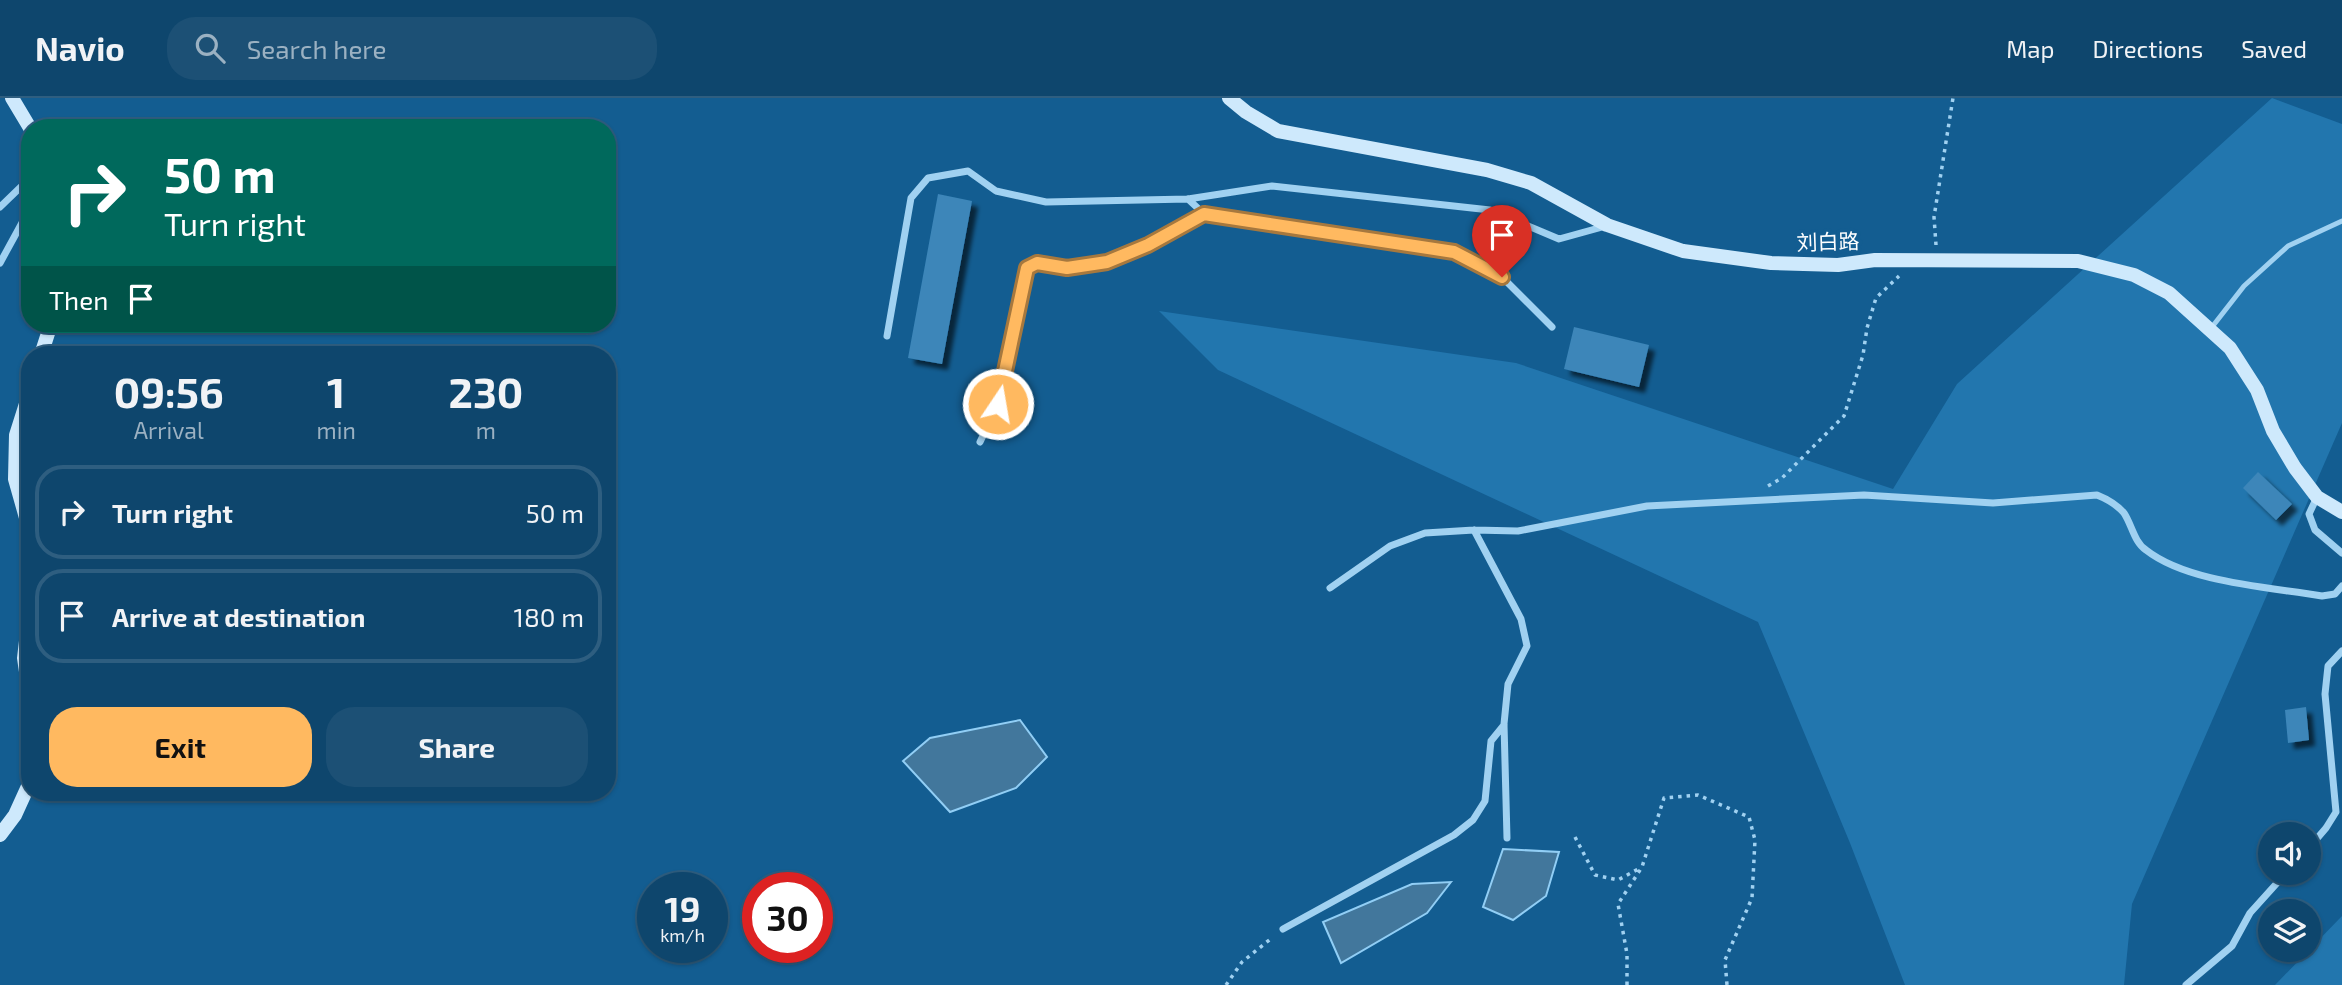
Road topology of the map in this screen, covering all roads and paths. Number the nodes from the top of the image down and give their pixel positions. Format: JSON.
{"nodes":[{"id":1,"x":12,"y":98,"type":"edge"},
{"id":2,"x":1229,"y":98,"type":"edge"},
{"id":3,"x":1952,"y":98,"type":"edge"},
{"id":4,"x":25,"y":119,"type":"edge"},
{"id":5,"x":21,"y":187,"type":"edge"},
{"id":6,"x":1188,"y":199,"type":"junction"},
{"id":7,"x":0,"y":207,"type":"edge"},
{"id":8,"x":1204,"y":214,"type":"junction"},
{"id":9,"x":2342,"y":221,"type":"edge"},
{"id":10,"x":21,"y":224,"type":"edge"},
{"id":11,"x":1607,"y":225,"type":"junction"},
{"id":12,"x":1875,"y":260,"type":"junction"},
{"id":13,"x":1938,"y":261,"type":"junction"},
{"id":14,"x":0,"y":262,"type":"edge"},
{"id":15,"x":1552,"y":327,"type":"dead end"},
{"id":16,"x":2210,"y":330,"type":"junction"},
{"id":17,"x":887,"y":336,"type":"dead end"},
{"id":18,"x":21,"y":419,"type":"edge"},
{"id":19,"x":980,"y":442,"type":"dead end"},
{"id":20,"x":2316,"y":497,"type":"junction"},
{"id":21,"x":21,"y":500,"type":"edge"},
{"id":22,"x":1746,"y":501,"type":"junction"},
{"id":23,"x":2342,"y":512,"type":"edge"},
{"id":24,"x":1474,"y":530,"type":"junction"},
{"id":25,"x":2342,"y":553,"type":"edge"},
{"id":26,"x":2342,"y":586,"type":"edge"},
{"id":27,"x":1330,"y":588,"type":"dead end"},
{"id":28,"x":2342,"y":651,"type":"edge"},
{"id":29,"x":1504,"y":724,"type":"junction"},
{"id":30,"x":22,"y":801,"type":"edge"},
{"id":31,"x":2321,"y":834,"type":"edge"},
{"id":32,"x":0,"y":835,"type":"edge"},
{"id":33,"x":1575,"y":837,"type":"dead end"},
{"id":34,"x":1507,"y":838,"type":"dead end"},
{"id":35,"x":1642,"y":867,"type":"junction"},
{"id":36,"x":2275,"y":885,"type":"edge"},
{"id":37,"x":1283,"y":929,"type":"joint"},
{"id":38,"x":1226,"y":985,"type":"edge"},
{"id":39,"x":1627,"y":985,"type":"edge"},
{"id":40,"x":1727,"y":985,"type":"edge"},
{"id":41,"x":2186,"y":985,"type":"edge"}],
"edges":[{"from":1,"to":4,"type":"street"},
{"from":2,"to":11,"type":"street","name":"刘白路"},
{"from":3,"to":13,"type":"path"},
{"from":5,"to":7,"type":"street"},
{"from":6,"to":8,"type":"street"},
{"from":6,"to":11,"type":"street"},
{"from":6,"to":17,"type":"street"},
{"from":8,"to":15,"type":"street"},
{"from":8,"to":19,"type":"street"},
{"from":9,"to":16,"type":"lane"},
{"from":10,"to":14,"type":"street"},
{"from":11,"to":12,"type":"street","name":"刘白路"},
{"from":12,"to":13,"type":"street","name":"刘白路"},
{"from":12,"to":22,"type":"path"},
{"from":13,"to":16,"type":"street","name":"刘白路"},
{"from":16,"to":20,"type":"street","name":"刘白路"},
{"from":18,"to":21,"type":"street"},
{"from":20,"to":23,"type":"street","name":"刘白路"},
{"from":20,"to":25,"type":"street"},
{"from":22,"to":24,"type":"street"},
{"from":22,"to":26,"type":"street"},
{"from":24,"to":27,"type":"street"},
{"from":24,"to":29,"type":"street"},
{"from":28,"to":31,"type":"street"},
{"from":29,"to":34,"type":"street"},
{"from":29,"to":37,"type":"street"},
{"from":30,"to":32,"type":"street"},
{"from":33,"to":35,"type":"path"},
{"from":35,"to":39,"type":"path"},
{"from":35,"to":40,"type":"path"},
{"from":36,"to":41,"type":"street"},
{"from":37,"to":38,"type":"path"}]}
